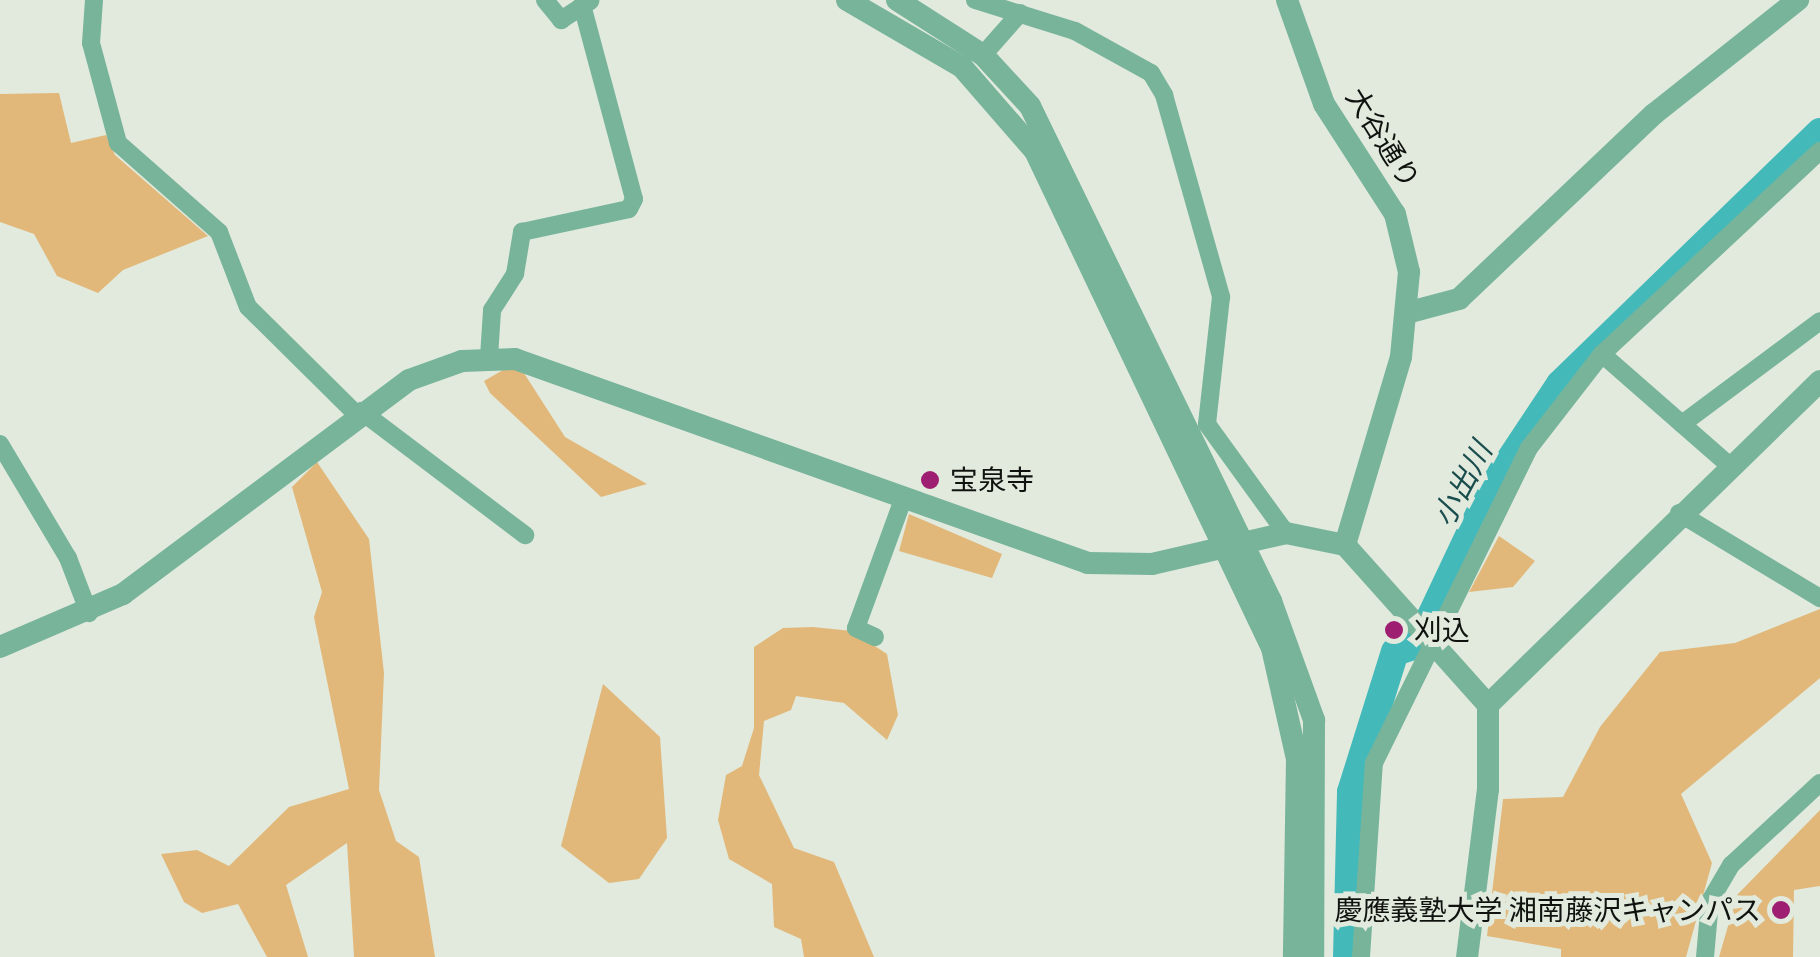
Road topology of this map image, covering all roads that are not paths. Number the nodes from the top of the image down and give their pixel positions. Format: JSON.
{"nodes":[{"id":1,"x":94,"y":0,"type":"edge"},
{"id":2,"x":546,"y":0,"type":"edge"},
{"id":3,"x":846,"y":0,"type":"edge"},
{"id":4,"x":896,"y":0,"type":"edge"},
{"id":5,"x":975,"y":0,"type":"edge"},
{"id":6,"x":1287,"y":0,"type":"edge"},
{"id":7,"x":1798,"y":0,"type":"edge"},
{"id":8,"x":586,"y":3,"type":"edge"},
{"id":9,"x":1020,"y":13,"type":"junction"},
{"id":10,"x":983,"y":55,"type":"junction"},
{"id":11,"x":1820,"y":151,"type":"edge"},
{"id":12,"x":1410,"y":312,"type":"junction"},
{"id":13,"x":1820,"y":321,"type":"edge"},
{"id":14,"x":1602,"y":354,"type":"junction"},
{"id":15,"x":489,"y":357,"type":"junction"},
{"id":16,"x":1820,"y":381,"type":"edge"},
{"id":17,"x":359,"y":413,"type":"junction"},
{"id":18,"x":1682,"y":424,"type":"junction"},
{"id":19,"x":0,"y":444,"type":"edge"},
{"id":20,"x":1729,"y":465,"type":"junction"},
{"id":21,"x":904,"y":497,"type":"junction"},
{"id":22,"x":1679,"y":514,"type":"junction"},
{"id":23,"x":1286,"y":533,"type":"junction"},
{"id":24,"x":525,"y":535,"type":"dead end"},
{"id":25,"x":1345,"y":545,"type":"junction"},
{"id":26,"x":1234,"y":547,"type":"junction"},
{"id":27,"x":1820,"y":598,"type":"edge"},
{"id":28,"x":88,"y":612,"type":"junction"},
{"id":29,"x":1426,"y":632,"type":"junction"},
{"id":30,"x":875,"y":637,"type":"dead end"},
{"id":31,"x":0,"y":647,"type":"edge"},
{"id":32,"x":1488,"y":706,"type":"junction"},
{"id":33,"x":1820,"y":784,"type":"edge"},
{"id":34,"x":1294,"y":957,"type":"edge"},
{"id":35,"x":1312,"y":957,"type":"edge"},
{"id":36,"x":1361,"y":957,"type":"edge"},
{"id":37,"x":1466,"y":957,"type":"edge"},
{"id":38,"x":1705,"y":957,"type":"edge"}],
"edges":[{"from":1,"to":17,"type":"street"},
{"from":2,"to":8,"type":"street"},
{"from":3,"to":26,"type":"street"},
{"from":4,"to":10,"type":"street"},
{"from":5,"to":9,"type":"street"},
{"from":6,"to":12,"type":"street","name":"大谷通り"},
{"from":7,"to":12,"type":"street"},
{"from":8,"to":15,"type":"street"},
{"from":9,"to":10,"type":"street"},
{"from":9,"to":23,"type":"street"},
{"from":10,"to":26,"type":"street"},
{"from":11,"to":14,"type":"street"},
{"from":12,"to":25,"type":"street"},
{"from":13,"to":18,"type":"street"},
{"from":14,"to":18,"type":"street"},
{"from":14,"to":29,"type":"street"},
{"from":15,"to":17,"type":"street"},
{"from":15,"to":21,"type":"street"},
{"from":16,"to":20,"type":"street"},
{"from":17,"to":24,"type":"street"},
{"from":17,"to":28,"type":"street"},
{"from":18,"to":20,"type":"street"},
{"from":19,"to":28,"type":"street"},
{"from":20,"to":22,"type":"street"},
{"from":21,"to":26,"type":"street"},
{"from":21,"to":30,"type":"street"},
{"from":22,"to":27,"type":"street"},
{"from":22,"to":32,"type":"street"},
{"from":23,"to":25,"type":"street"},
{"from":23,"to":26,"type":"street"},
{"from":25,"to":29,"type":"street"},
{"from":26,"to":34,"type":"street"},
{"from":26,"to":35,"type":"street"},
{"from":28,"to":31,"type":"street"},
{"from":29,"to":32,"type":"street"},
{"from":29,"to":36,"type":"street"},
{"from":32,"to":37,"type":"street"},
{"from":33,"to":38,"type":"street"}]}
